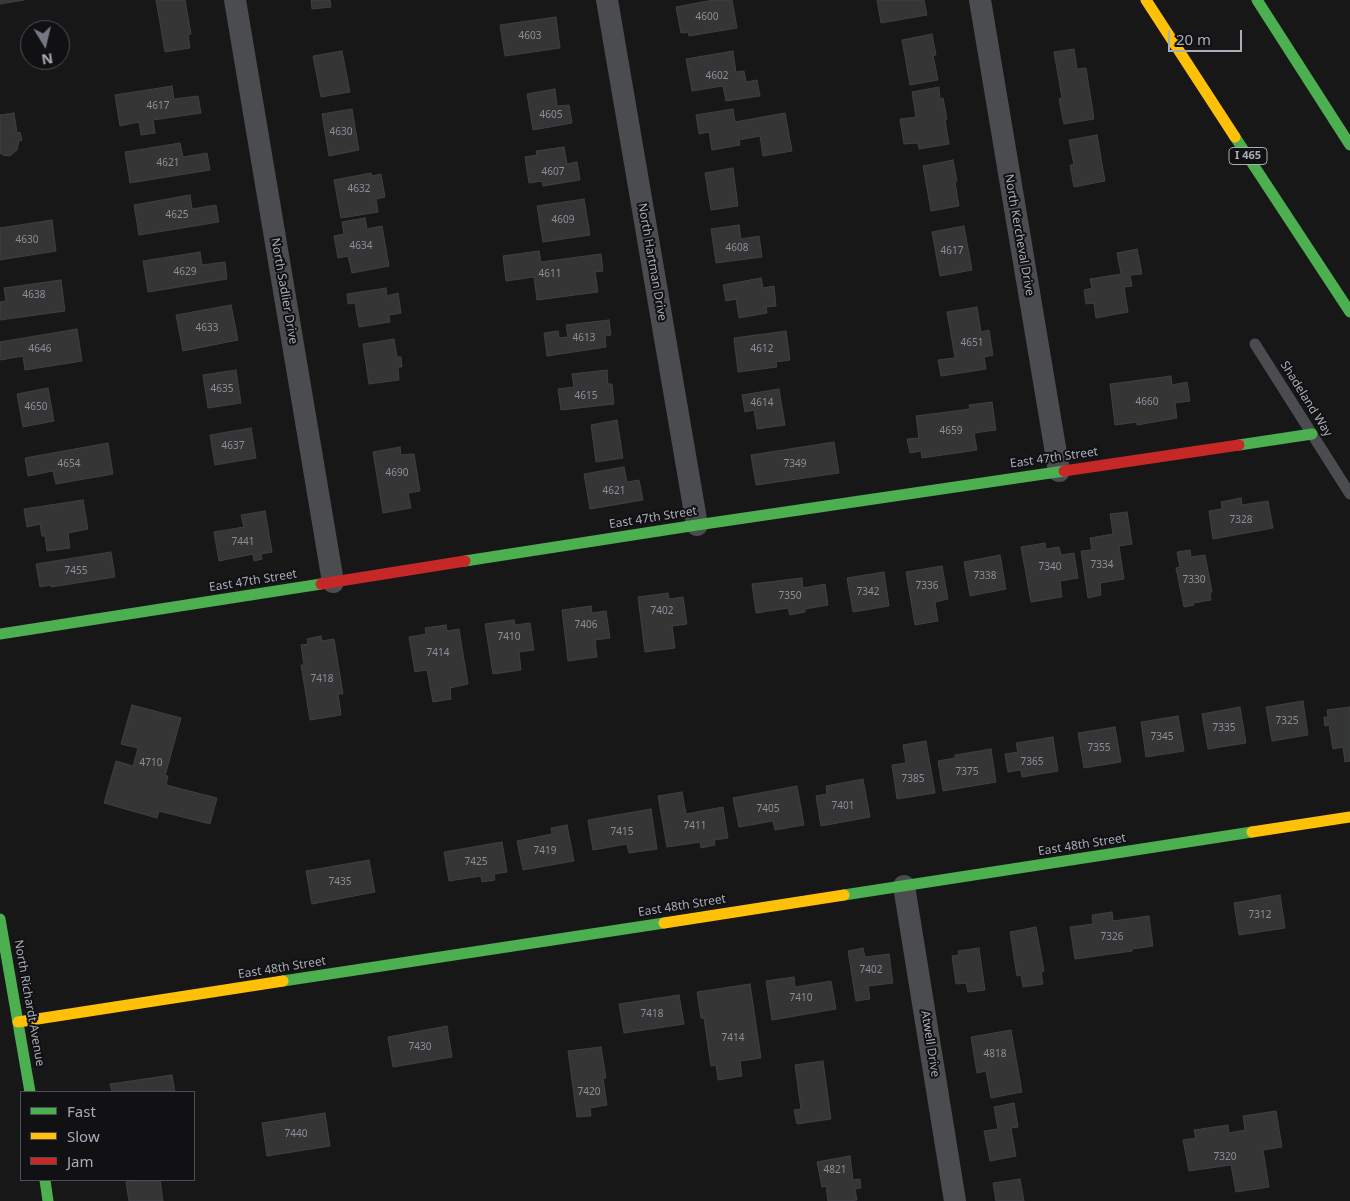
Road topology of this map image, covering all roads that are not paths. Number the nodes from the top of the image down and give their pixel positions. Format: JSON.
{"nodes":[{"id":1,"x":235,"y":0,"type":"edge"},
{"id":2,"x":607,"y":0,"type":"edge"},
{"id":3,"x":980,"y":0,"type":"edge"},
{"id":4,"x":1146,"y":0,"type":"edge"},
{"id":5,"x":1257,"y":0,"type":"edge"},
{"id":6,"x":1350,"y":145,"type":"edge"},
{"id":7,"x":1350,"y":312,"type":"edge"},
{"id":8,"x":1255,"y":344,"type":"dead end"},
{"id":9,"x":1312,"y":434,"type":"junction"},
{"id":10,"x":1059,"y":471,"type":"junction"},
{"id":11,"x":1350,"y":494,"type":"edge"},
{"id":12,"x":697,"y":525,"type":"junction"},
{"id":13,"x":333,"y":582,"type":"junction"},
{"id":14,"x":0,"y":634,"type":"edge"},
{"id":15,"x":1350,"y":817,"type":"edge"},
{"id":16,"x":904,"y":886,"type":"junction"},
{"id":17,"x":0,"y":919,"type":"edge"},
{"id":18,"x":18,"y":1022,"type":"junction"},
{"id":19,"x":30,"y":1091,"type":"edge"},
{"id":20,"x":45,"y":1181,"type":"edge"},
{"id":21,"x":48,"y":1201,"type":"edge"},
{"id":22,"x":955,"y":1201,"type":"edge"}],
"edges":[{"from":1,"to":13,"type":"street","name":"North Sadlier Drive"},
{"from":2,"to":12,"type":"street","name":"North Hartman Drive"},
{"from":3,"to":10,"type":"street","name":"North Kercheval Drive"},
{"from":4,"to":7,"type":"main road","number":"I 465"},
{"from":5,"to":6,"type":"main road"},
{"from":8,"to":9,"type":"lane","name":"Shadeland Way"},
{"from":9,"to":10,"type":"main road","name":"East 47th Street"},
{"from":9,"to":11,"type":"lane","name":"Shadeland Way"},
{"from":10,"to":12,"type":"main road","name":"East 47th Street"},
{"from":12,"to":13,"type":"main road","name":"East 47th Street"},
{"from":13,"to":14,"type":"main road","name":"East 47th Street"},
{"from":15,"to":16,"type":"main road","name":"East 48th Street"},
{"from":16,"to":18,"type":"main road","name":"East 48th Street"},
{"from":16,"to":22,"type":"street","name":"Atwell Drive"},
{"from":17,"to":18,"type":"main road","name":"North Richardt Avenue"},
{"from":18,"to":19,"type":"main road","name":"North Richardt Avenue"},
{"from":20,"to":21,"type":"main road"}]}
